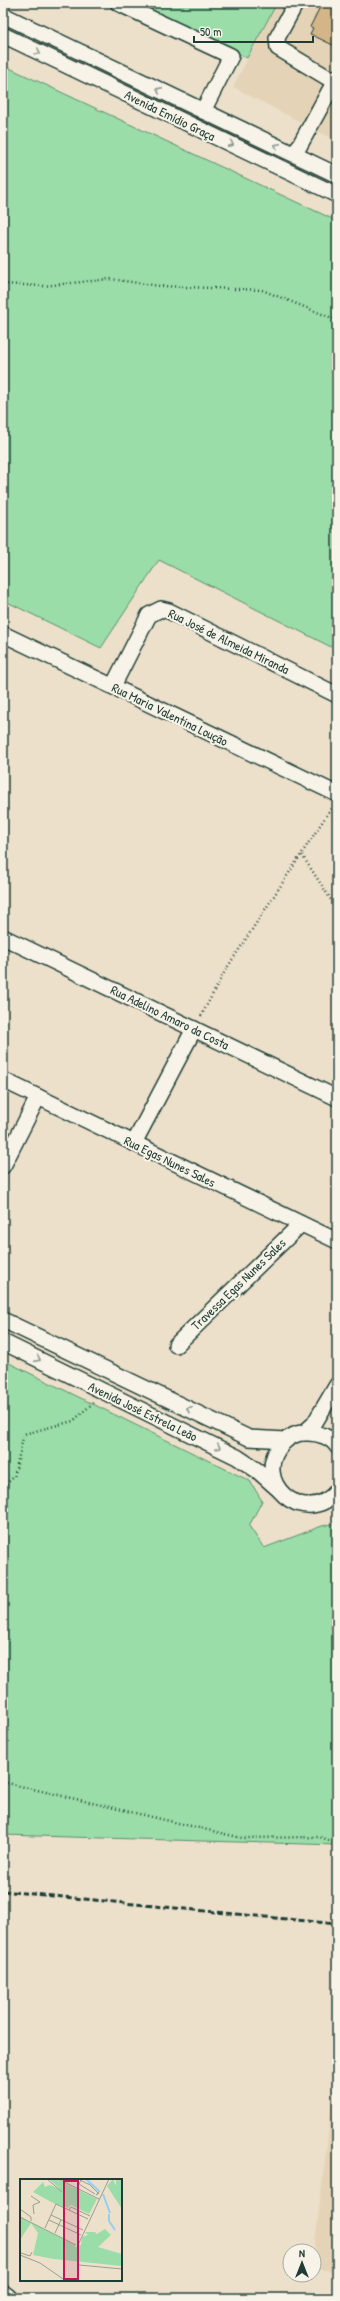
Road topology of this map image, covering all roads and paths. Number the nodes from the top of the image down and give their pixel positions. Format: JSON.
{"nodes":[{"id":1,"x":118,"y":3,"type":"edge"},
{"id":2,"x":296,"y":3,"type":"edge"},
{"id":3,"x":3,"y":15,"type":"edge"},
{"id":4,"x":3,"y":35,"type":"edge"},
{"id":5,"x":336,"y":80,"type":"edge"},
{"id":6,"x":203,"y":111,"type":"junction"},
{"id":7,"x":295,"y":154,"type":"junction"},
{"id":8,"x":337,"y":175,"type":"edge"},
{"id":9,"x":337,"y":195,"type":"edge"},
{"id":10,"x":3,"y":284,"type":"edge"},
{"id":11,"x":337,"y":320,"type":"edge"},
{"id":12,"x":3,"y":634,"type":"edge"},
{"id":13,"x":113,"y":686,"type":"junction"},
{"id":14,"x":337,"y":695,"type":"edge"},
{"id":15,"x":335,"y":800,"type":"edge"},
{"id":16,"x":302,"y":855,"type":"junction"},
{"id":17,"x":337,"y":909,"type":"edge"},
{"id":18,"x":3,"y":937,"type":"edge"},
{"id":19,"x":194,"y":1029,"type":"junction"},
{"id":20,"x":3,"y":1080,"type":"edge"},
{"id":21,"x":38,"y":1097,"type":"junction"},
{"id":22,"x":337,"y":1098,"type":"edge"},
{"id":23,"x":134,"y":1143,"type":"junction"},
{"id":24,"x":3,"y":1166,"type":"edge"},
{"id":25,"x":301,"y":1224,"type":"junction"},
{"id":26,"x":337,"y":1241,"type":"edge"},
{"id":27,"x":3,"y":1320,"type":"edge"},
{"id":28,"x":3,"y":1342,"type":"edge"},
{"id":29,"x":176,"y":1345,"type":"dead end"},
{"id":30,"x":337,"y":1385,"type":"edge"},
{"id":31,"x":105,"y":1392,"type":"junction"},
{"id":32,"x":304,"y":1433,"type":"junction"},
{"id":33,"x":286,"y":1440,"type":"junction"},
{"id":34,"x":337,"y":1446,"type":"edge"},
{"id":35,"x":3,"y":1487,"type":"edge"},
{"id":36,"x":277,"y":1488,"type":"junction"},
{"id":37,"x":337,"y":1492,"type":"edge"},
{"id":38,"x":3,"y":1782,"type":"edge"},
{"id":39,"x":337,"y":1843,"type":"edge"},
{"id":40,"x":3,"y":2295,"type":"edge"},
{"id":41,"x":7,"y":2298,"type":"edge"}],
"edges":[{"from":1,"to":6,"type":"street"},
{"from":2,"to":5,"type":"street"},
{"from":6,"to":3,"type":"street","name":"Avenida Emídio Graça","one_way":true},
{"from":4,"to":9,"type":"street","name":"Avenida Emídio Graça","one_way":true},
{"from":5,"to":7,"type":"street"},
{"from":7,"to":6,"type":"street","name":"Avenida Emídio Graça","one_way":true},
{"from":7,"to":8,"type":"street","name":"Avenida Emídio Graça"},
{"from":10,"to":11,"type":"path"},
{"from":12,"to":13,"type":"street","name":"Rua Maria Valentina Loução"},
{"from":13,"to":14,"type":"street","name":"Rua José de Almeida Miranda"},
{"from":13,"to":15,"type":"street","name":"Rua Maria Valentina Loução"},
{"from":15,"to":16,"type":"path"},
{"from":16,"to":17,"type":"path"},
{"from":16,"to":19,"type":"path"},
{"from":18,"to":19,"type":"street","name":"Rua Adelino Amaro da Costa"},
{"from":19,"to":22,"type":"street","name":"Rua Adelino Amaro da Costa"},
{"from":19,"to":23,"type":"street"},
{"from":20,"to":21,"type":"street","name":"Rua Egas Nunes Sales"},
{"from":21,"to":23,"type":"street","name":"Rua Egas Nunes Sales"},
{"from":21,"to":24,"type":"street"},
{"from":23,"to":25,"type":"street","name":"Rua Egas Nunes Sales"},
{"from":25,"to":26,"type":"street","name":"Rua Egas Nunes Sales"},
{"from":25,"to":29,"type":"street","name":"Travessa Egas Nunes Sales"},
{"from":33,"to":27,"type":"street","name":"Avenida José Estrela Leão","one_way":true},
{"from":28,"to":31,"type":"street","name":"Avenida José Estrela Leão","one_way":true},
{"from":30,"to":32,"type":"street"},
{"from":31,"to":35,"type":"path"},
{"from":31,"to":36,"type":"street","name":"Avenida José Estrela Leão","one_way":true},
{"from":32,"to":33,"type":"street"},
{"from":32,"to":34,"type":"street"},
{"from":33,"to":36,"type":"street"},
{"from":36,"to":37,"type":"street","name":"Avenida José Estrela Leão"},
{"from":38,"to":39,"type":"path"},
{"from":40,"to":41,"type":"main road"}]}
